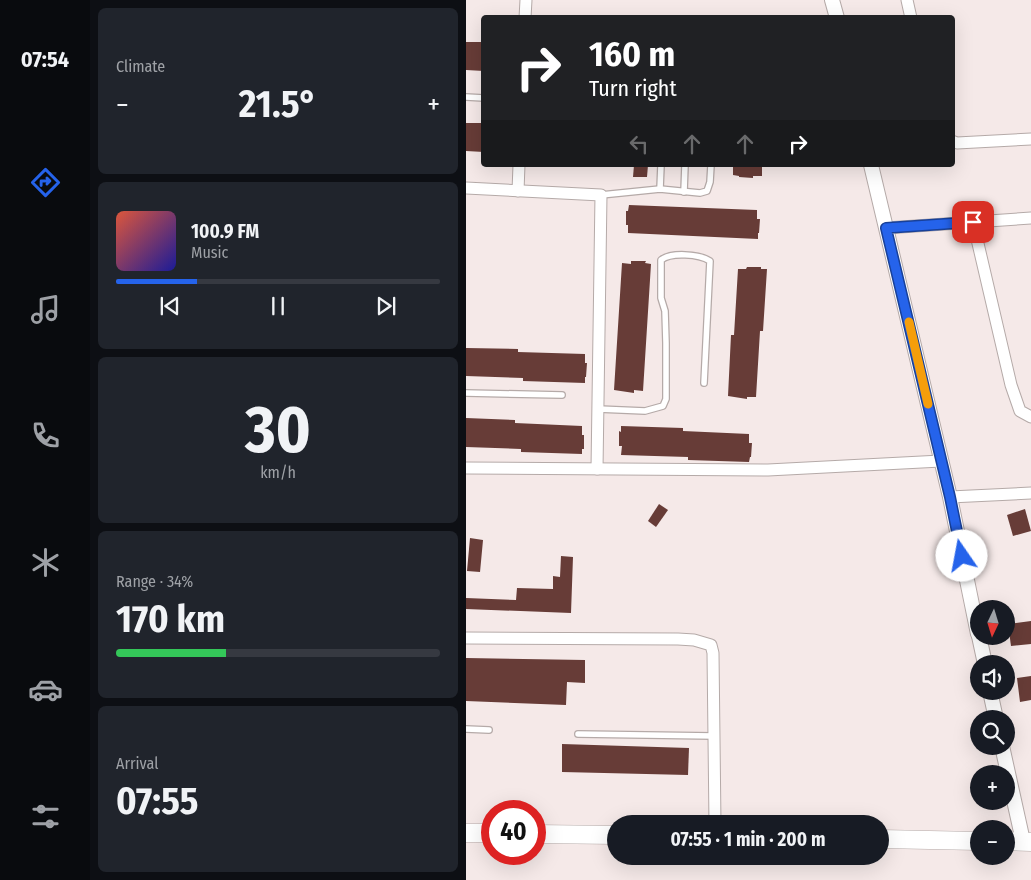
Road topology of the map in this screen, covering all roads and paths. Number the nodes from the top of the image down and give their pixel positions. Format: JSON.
{"nodes":[{"id":1,"x":526,"y":0,"type":"edge"},
{"id":2,"x":832,"y":0,"type":"edge"},
{"id":3,"x":907,"y":0,"type":"edge"},
{"id":4,"x":525,"y":15,"type":"edge"},
{"id":5,"x":835,"y":15,"type":"edge"},
{"id":6,"x":910,"y":15,"type":"edge"},
{"id":7,"x":466,"y":97,"type":"edge"},
{"id":8,"x":481,"y":98,"type":"edge"},
{"id":9,"x":1031,"y":139,"type":"edge"},
{"id":10,"x":955,"y":142,"type":"edge"},
{"id":11,"x":520,"y":167,"type":"edge"},
{"id":12,"x":661,"y":167,"type":"edge"},
{"id":13,"x":685,"y":167,"type":"edge"},
{"id":14,"x":711,"y":167,"type":"edge"},
{"id":15,"x":871,"y":167,"type":"edge"},
{"id":16,"x":466,"y":188,"type":"edge"},
{"id":17,"x":660,"y":189,"type":"junction"},
{"id":18,"x":518,"y":191,"type":"junction"},
{"id":19,"x":684,"y":192,"type":"junction"},
{"id":20,"x":601,"y":194,"type":"junction"},
{"id":21,"x":1031,"y":218,"type":"edge"},
{"id":22,"x":973,"y":222,"type":"junction"},
{"id":23,"x":886,"y":228,"type":"junction"},
{"id":24,"x":704,"y":383,"type":"dead end"},
{"id":25,"x":466,"y":393,"type":"edge"},
{"id":26,"x":562,"y":395,"type":"dead end"},
{"id":27,"x":598,"y":409,"type":"junction"},
{"id":28,"x":1031,"y":417,"type":"edge"},
{"id":29,"x":941,"y":460,"type":"junction"},
{"id":30,"x":466,"y":468,"type":"edge"},
{"id":31,"x":597,"y":469,"type":"junction"},
{"id":32,"x":1031,"y":493,"type":"edge"},
{"id":33,"x":950,"y":497,"type":"junction"},
{"id":34,"x":972,"y":600,"type":"edge"},
{"id":35,"x":466,"y":638,"type":"edge"},
{"id":36,"x":466,"y":729,"type":"edge"},
{"id":37,"x":489,"y":730,"type":"dead end"},
{"id":38,"x":578,"y":734,"type":"dead end"},
{"id":39,"x":714,"y":736,"type":"junction"},
{"id":40,"x":1004,"y":755,"type":"edge"},
{"id":41,"x":715,"y":815,"type":"edge"},
{"id":42,"x":466,"y":833,"type":"edge"},
{"id":43,"x":481,"y":833,"type":"edge"},
{"id":44,"x":546,"y":834,"type":"edge"},
{"id":45,"x":607,"y":835,"type":"edge"},
{"id":46,"x":889,"y":839,"type":"edge"},
{"id":47,"x":970,"y":841,"type":"edge"},
{"id":48,"x":1020,"y":841,"type":"edge"}],
"edges":[{"from":1,"to":4,"type":"street"},
{"from":2,"to":5,"type":"street"},
{"from":3,"to":6,"type":"street"},
{"from":7,"to":8,"type":"lane"},
{"from":9,"to":10,"type":"street"},
{"from":11,"to":18,"type":"street"},
{"from":12,"to":17,"type":"lane"},
{"from":13,"to":19,"type":"lane"},
{"from":14,"to":19,"type":"lane"},
{"from":15,"to":23,"type":"street"},
{"from":16,"to":18,"type":"street"},
{"from":17,"to":19,"type":"lane"},
{"from":17,"to":20,"type":"lane"},
{"from":18,"to":20,"type":"street"},
{"from":20,"to":27,"type":"street"},
{"from":21,"to":22,"type":"street"},
{"from":22,"to":23,"type":"street"},
{"from":22,"to":28,"type":"street"},
{"from":23,"to":29,"type":"street"},
{"from":24,"to":27,"type":"lane"},
{"from":25,"to":26,"type":"lane"},
{"from":27,"to":31,"type":"street"},
{"from":29,"to":31,"type":"street"},
{"from":29,"to":33,"type":"street"},
{"from":30,"to":31,"type":"street"},
{"from":32,"to":33,"type":"street"},
{"from":33,"to":34,"type":"street"},
{"from":35,"to":39,"type":"street"},
{"from":36,"to":37,"type":"lane"},
{"from":38,"to":39,"type":"lane"},
{"from":39,"to":41,"type":"street"},
{"from":40,"to":48,"type":"street"},
{"from":42,"to":43,"type":"main road"},
{"from":44,"to":45,"type":"main road"},
{"from":46,"to":47,"type":"main road"}]}
